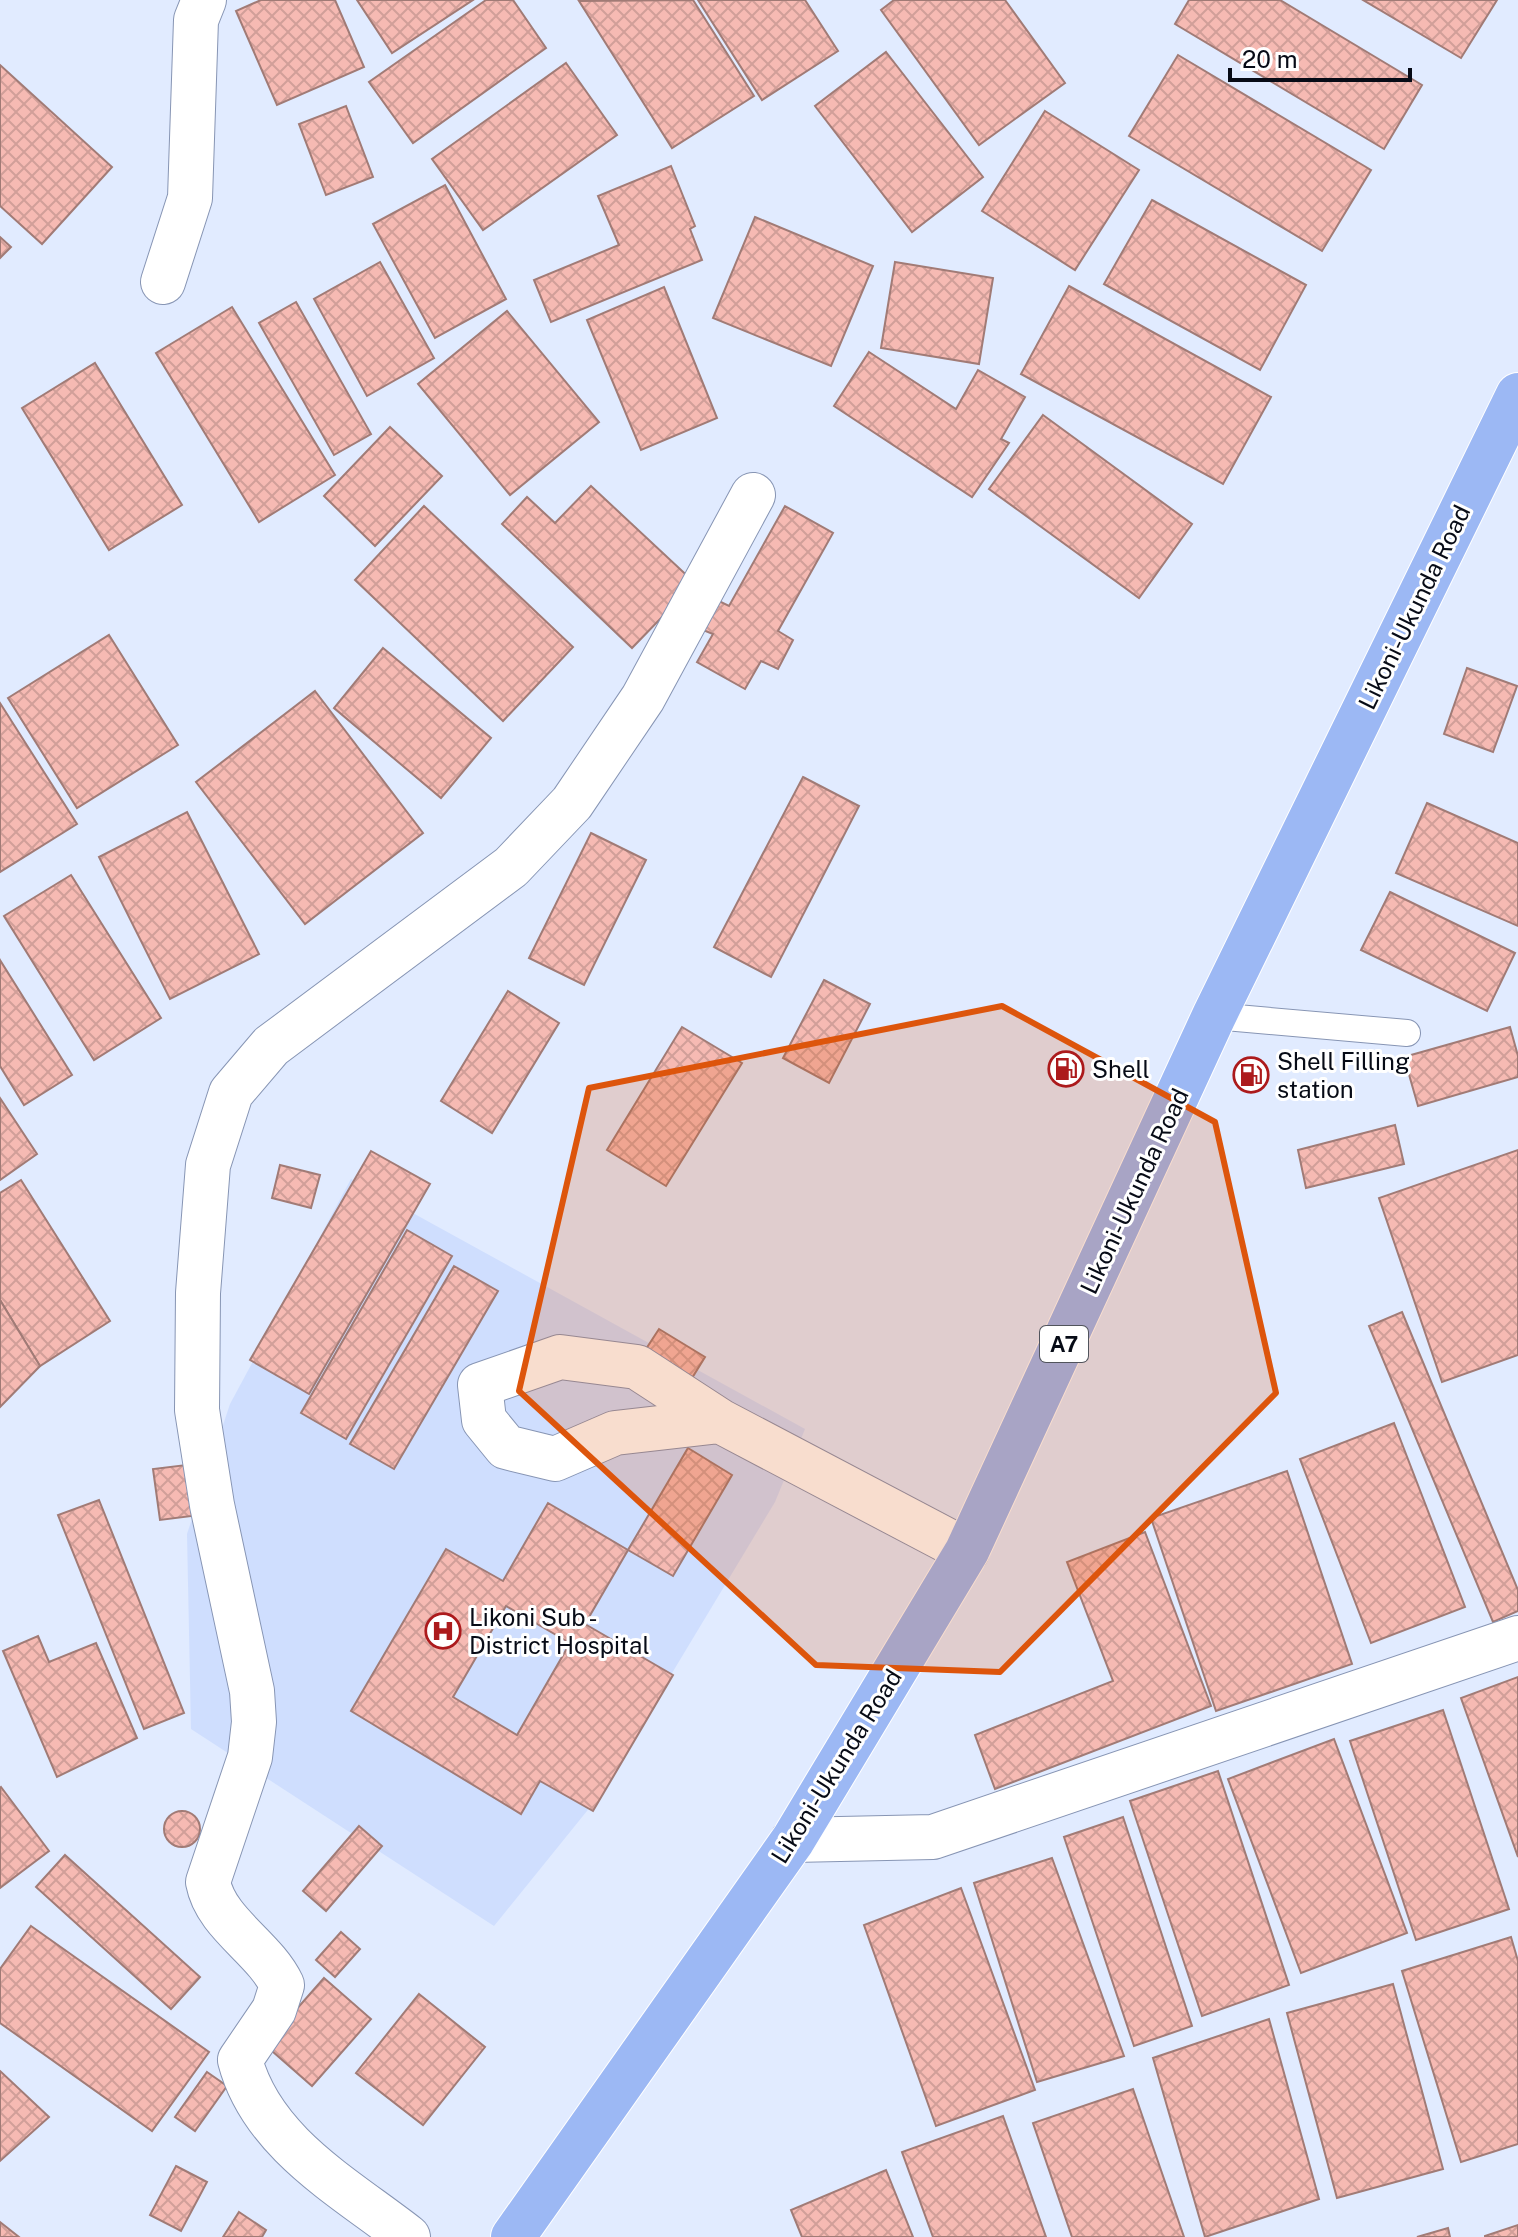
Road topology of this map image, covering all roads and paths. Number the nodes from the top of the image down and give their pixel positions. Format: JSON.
{"nodes":[{"id":1,"x":204,"y":0,"type":"edge"},
{"id":2,"x":163,"y":282,"type":"dead end"},
{"id":3,"x":1518,"y":395,"type":"edge"},
{"id":4,"x":753,"y":495,"type":"dead end"},
{"id":5,"x":1214,"y":1016,"type":"junction"},
{"id":6,"x":1407,"y":1033,"type":"dead end"},
{"id":7,"x":720,"y":1421,"type":"dead end"},
{"id":8,"x":967,"y":1551,"type":"junction"},
{"id":9,"x":1518,"y":1638,"type":"edge"},
{"id":10,"x":793,"y":1840,"type":"junction"},
{"id":11,"x":408,"y":2237,"type":"edge"},
{"id":12,"x":513,"y":2237,"type":"edge"}],
"edges":[{"from":1,"to":2,"type":"street"},
{"from":3,"to":5,"type":"highway","name":"Likoni-Ukunda Road","number":"A7"},
{"from":4,"to":11,"type":"street"},
{"from":5,"to":6,"type":"lane"},
{"from":5,"to":8,"type":"highway","name":"Likoni-Ukunda Road","number":"A7"},
{"from":7,"to":8,"type":"street"},
{"from":8,"to":10,"type":"highway","name":"Likoni-Ukunda Road","number":"A7"},
{"from":9,"to":10,"type":"street"},
{"from":10,"to":12,"type":"highway","name":"Likoni-Ukunda Road","number":"A7"}]}
